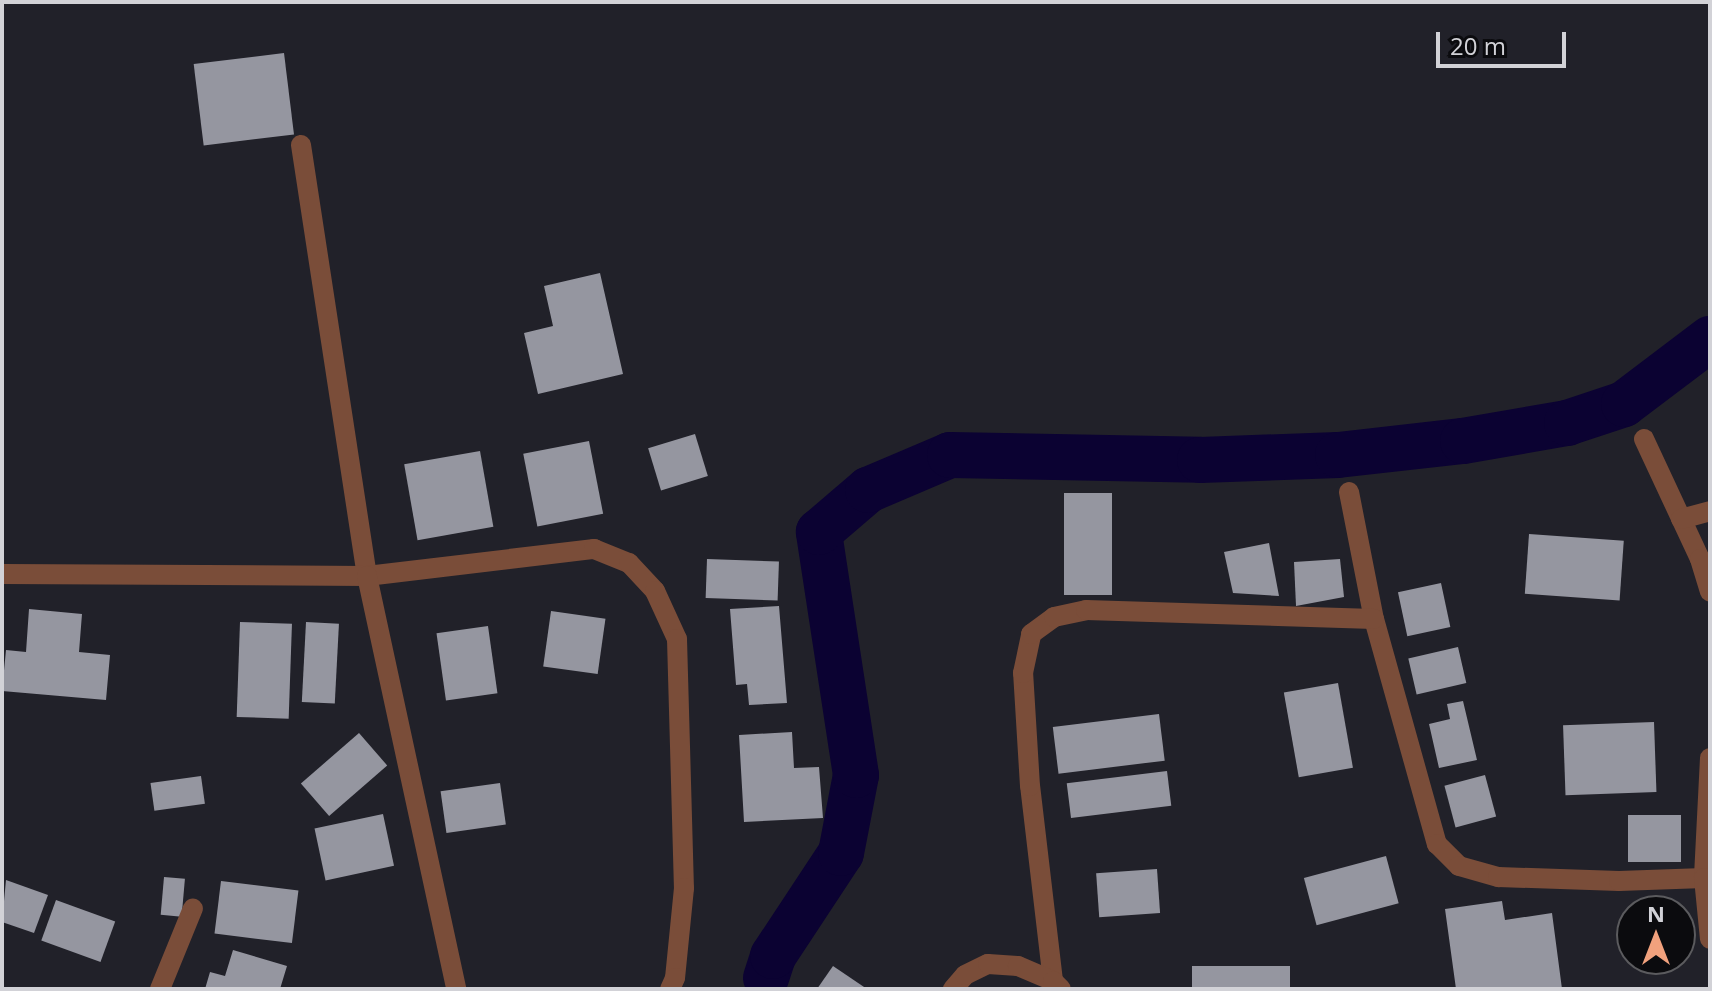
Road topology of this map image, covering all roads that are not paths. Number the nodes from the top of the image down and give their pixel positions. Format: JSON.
{"nodes":[{"id":1,"x":301,"y":145,"type":"dead end"},
{"id":2,"x":1644,"y":439,"type":"dead end"},
{"id":3,"x":1349,"y":492,"type":"dead end"},
{"id":4,"x":1710,"y":511,"type":"edge"},
{"id":5,"x":1681,"y":519,"type":"junction"},
{"id":6,"x":2,"y":574,"type":"edge"},
{"id":7,"x":367,"y":576,"type":"junction"},
{"id":8,"x":1710,"y":592,"type":"edge"},
{"id":9,"x":1374,"y":619,"type":"junction"},
{"id":10,"x":1710,"y":758,"type":"edge"},
{"id":11,"x":1710,"y":780,"type":"edge"},
{"id":12,"x":1704,"y":878,"type":"junction"},
{"id":13,"x":193,"y":908,"type":"dead end"},
{"id":14,"x":1710,"y":939,"type":"edge"},
{"id":15,"x":1057,"y":985,"type":"edge"},
{"id":16,"x":160,"y":989,"type":"edge"},
{"id":17,"x":456,"y":989,"type":"edge"},
{"id":18,"x":670,"y":989,"type":"edge"},
{"id":19,"x":953,"y":989,"type":"edge"}],
"edges":[{"from":1,"to":7,"type":"street"},
{"from":2,"to":5,"type":"street"},
{"from":3,"to":9,"type":"street"},
{"from":4,"to":5,"type":"street"},
{"from":5,"to":8,"type":"street"},
{"from":6,"to":7,"type":"street"},
{"from":7,"to":17,"type":"street"},
{"from":7,"to":18,"type":"street"},
{"from":9,"to":12,"type":"street"},
{"from":9,"to":15,"type":"street"},
{"from":10,"to":11,"type":"street"},
{"from":11,"to":12,"type":"street"},
{"from":12,"to":14,"type":"street"},
{"from":13,"to":16,"type":"street"},
{"from":15,"to":19,"type":"street"}]}
